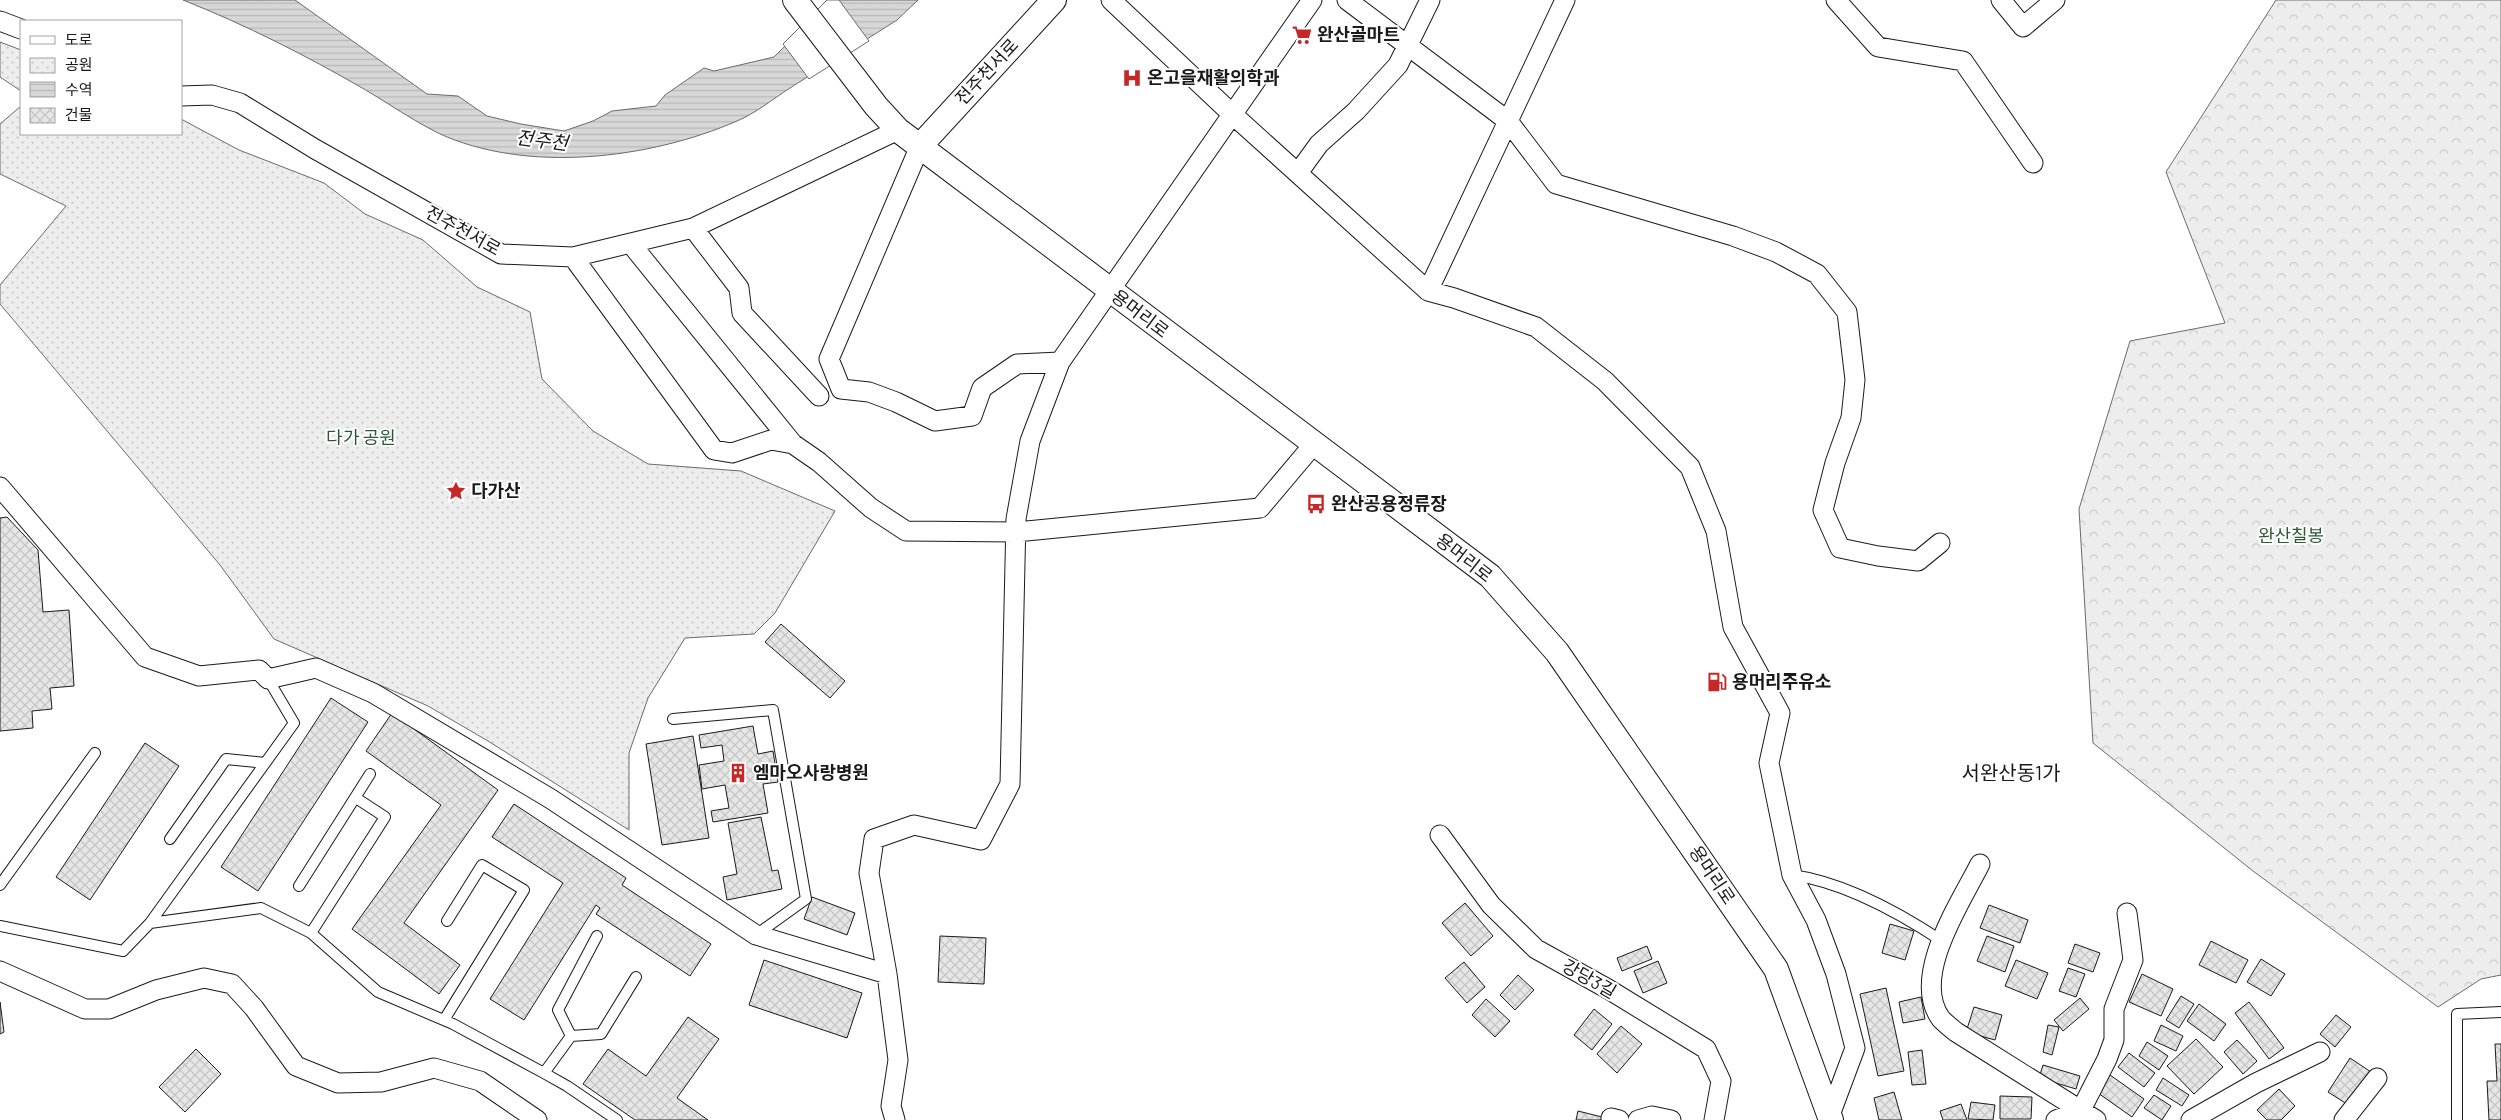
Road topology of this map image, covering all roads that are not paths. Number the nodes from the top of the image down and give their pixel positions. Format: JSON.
{"nodes":[{"id":1,"x":794,"y":0,"type":"edge"},
{"id":2,"x":1054,"y":0,"type":"edge"},
{"id":3,"x":1111,"y":0,"type":"edge"},
{"id":4,"x":1312,"y":0,"type":"edge"},
{"id":5,"x":1347,"y":0,"type":"edge"},
{"id":6,"x":1430,"y":0,"type":"edge"},
{"id":7,"x":1565,"y":0,"type":"edge"},
{"id":8,"x":1836,"y":0,"type":"edge"},
{"id":9,"x":2001,"y":0,"type":"edge"},
{"id":10,"x":2055,"y":0,"type":"edge"},
{"id":11,"x":0,"y":21,"type":"edge"},
{"id":12,"x":20,"y":29,"type":"edge"},
{"id":13,"x":1406,"y":44,"type":"junction"},
{"id":14,"x":182,"y":96,"type":"edge"},
{"id":15,"x":1231,"y":113,"type":"junction"},
{"id":16,"x":1508,"y":121,"type":"junction"},
{"id":17,"x":898,"y":130,"type":"junction"},
{"id":18,"x":920,"y":146,"type":"junction"},
{"id":19,"x":2032,"y":163,"type":"dead end"},
{"id":20,"x":1298,"y":173,"type":"junction"},
{"id":21,"x":693,"y":228,"type":"junction"},
{"id":22,"x":631,"y":244,"type":"junction"},
{"id":23,"x":573,"y":257,"type":"junction"},
{"id":24,"x":1108,"y":290,"type":"junction"},
{"id":25,"x":1428,"y":291,"type":"junction"},
{"id":26,"x":1060,"y":362,"type":"junction"},
{"id":27,"x":819,"y":396,"type":"dead end"},
{"id":28,"x":793,"y":444,"type":"junction"},
{"id":29,"x":1314,"y":444,"type":"junction"},
{"id":30,"x":0,"y":487,"type":"edge"},
{"id":31,"x":1016,"y":532,"type":"junction"},
{"id":32,"x":1940,"y":543,"type":"dead end"},
{"id":33,"x":268,"y":679,"type":"junction"},
{"id":34,"x":673,"y":719,"type":"dead end"},
{"id":35,"x":95,"y":753,"type":"dead end"},
{"id":36,"x":265,"y":763,"type":"junction"},
{"id":37,"x":370,"y":774,"type":"dead end"},
{"id":38,"x":356,"y":798,"type":"junction"},
{"id":39,"x":1440,"y":835,"type":"dead end"},
{"id":40,"x":170,"y":839,"type":"dead end"},
{"id":41,"x":1980,"y":864,"type":"dead end"},
{"id":42,"x":1792,"y":875,"type":"junction"},
{"id":43,"x":0,"y":885,"type":"edge"},
{"id":44,"x":300,"y":886,"type":"dead end"},
{"id":45,"x":2128,"y":913,"type":"dead end"},
{"id":46,"x":447,"y":921,"type":"dead end"},
{"id":47,"x":150,"y":923,"type":"junction"},
{"id":48,"x":0,"y":926,"type":"edge"},
{"id":49,"x":311,"y":933,"type":"junction"},
{"id":50,"x":756,"y":935,"type":"junction"},
{"id":51,"x":597,"y":936,"type":"dead end"},
{"id":52,"x":1942,"y":941,"type":"junction"},
{"id":53,"x":0,"y":971,"type":"edge"},
{"id":54,"x":887,"y":974,"type":"junction"},
{"id":55,"x":636,"y":977,"type":"dead end"},
{"id":56,"x":2501,"y":1012,"type":"edge"},
{"id":57,"x":444,"y":1020,"type":"junction"},
{"id":58,"x":571,"y":1036,"type":"junction"},
{"id":59,"x":2320,"y":1052,"type":"dead end"},
{"id":60,"x":544,"y":1073,"type":"junction"},
{"id":61,"x":2377,"y":1078,"type":"dead end"},
{"id":62,"x":2089,"y":1115,"type":"edge"},
{"id":63,"x":1831,"y":1117,"type":"edge"},
{"id":64,"x":537,"y":1120,"type":"edge"},
{"id":65,"x":617,"y":1120,"type":"edge"},
{"id":66,"x":895,"y":1120,"type":"edge"},
{"id":67,"x":1638,"y":1120,"type":"edge"},
{"id":68,"x":1671,"y":1120,"type":"edge"},
{"id":69,"x":1714,"y":1120,"type":"edge"},
{"id":70,"x":2056,"y":1120,"type":"edge"},
{"id":71,"x":2191,"y":1120,"type":"edge"},
{"id":72,"x":2344,"y":1120,"type":"edge"},
{"id":73,"x":2457,"y":1120,"type":"edge"}],
"edges":[{"from":1,"to":17,"type":"street","name":"용머리로"},
{"from":2,"to":18,"type":"street","name":"전주천서로"},
{"from":3,"to":15,"type":"street"},
{"from":4,"to":15,"type":"street"},
{"from":5,"to":13,"type":"street"},
{"from":6,"to":13,"type":"street"},
{"from":7,"to":16,"type":"street"},
{"from":8,"to":19,"type":"street"},
{"from":9,"to":10,"type":"street"},
{"from":11,"to":12,"type":"street"},
{"from":13,"to":16,"type":"street"},
{"from":13,"to":20,"type":"street"},
{"from":14,"to":23,"type":"street","name":"전주천서로"},
{"from":15,"to":20,"type":"street"},
{"from":15,"to":24,"type":"street"},
{"from":16,"to":25,"type":"street"},
{"from":16,"to":32,"type":"street"},
{"from":17,"to":18,"type":"street","name":"용머리로"},
{"from":17,"to":21,"type":"street","name":"전주천서로"},
{"from":18,"to":24,"type":"street","name":"용머리로"},
{"from":18,"to":26,"type":"street"},
{"from":20,"to":25,"type":"street"},
{"from":21,"to":22,"type":"street","name":"전주천서로"},
{"from":21,"to":27,"type":"street"},
{"from":22,"to":23,"type":"street","name":"전주천서로"},
{"from":22,"to":28,"type":"street"},
{"from":23,"to":28,"type":"street"},
{"from":24,"to":26,"type":"street"},
{"from":24,"to":29,"type":"street","name":"용머리로"},
{"from":25,"to":42,"type":"street"},
{"from":26,"to":31,"type":"street"},
{"from":28,"to":31,"type":"street"},
{"from":29,"to":31,"type":"street"},
{"from":29,"to":63,"type":"street","name":"용머리로"},
{"from":30,"to":33,"type":"street"},
{"from":31,"to":54,"type":"street"},
{"from":33,"to":36,"type":"lane"},
{"from":33,"to":50,"type":"street"},
{"from":34,"to":50,"type":"lane"},
{"from":35,"to":43,"type":"lane"},
{"from":36,"to":40,"type":"lane"},
{"from":36,"to":47,"type":"lane"},
{"from":37,"to":38,"type":"lane"},
{"from":38,"to":44,"type":"lane"},
{"from":38,"to":49,"type":"lane"},
{"from":39,"to":69,"type":"street","name":"강당3길"},
{"from":41,"to":52,"type":"street"},
{"from":42,"to":52,"type":"lane"},
{"from":42,"to":63,"type":"street"},
{"from":45,"to":62,"type":"street"},
{"from":46,"to":57,"type":"lane"},
{"from":47,"to":48,"type":"lane"},
{"from":47,"to":49,"type":"lane"},
{"from":49,"to":57,"type":"lane"},
{"from":50,"to":54,"type":"street"},
{"from":51,"to":58,"type":"lane"},
{"from":52,"to":62,"type":"street"},
{"from":53,"to":64,"type":"street"},
{"from":54,"to":66,"type":"street"},
{"from":55,"to":58,"type":"lane"},
{"from":56,"to":73,"type":"lane"},
{"from":57,"to":60,"type":"lane"},
{"from":58,"to":60,"type":"lane"},
{"from":59,"to":71,"type":"street"},
{"from":60,"to":65,"type":"lane"},
{"from":61,"to":72,"type":"street"},
{"from":62,"to":70,"type":"street"},
{"from":67,"to":68,"type":"street"}]}
